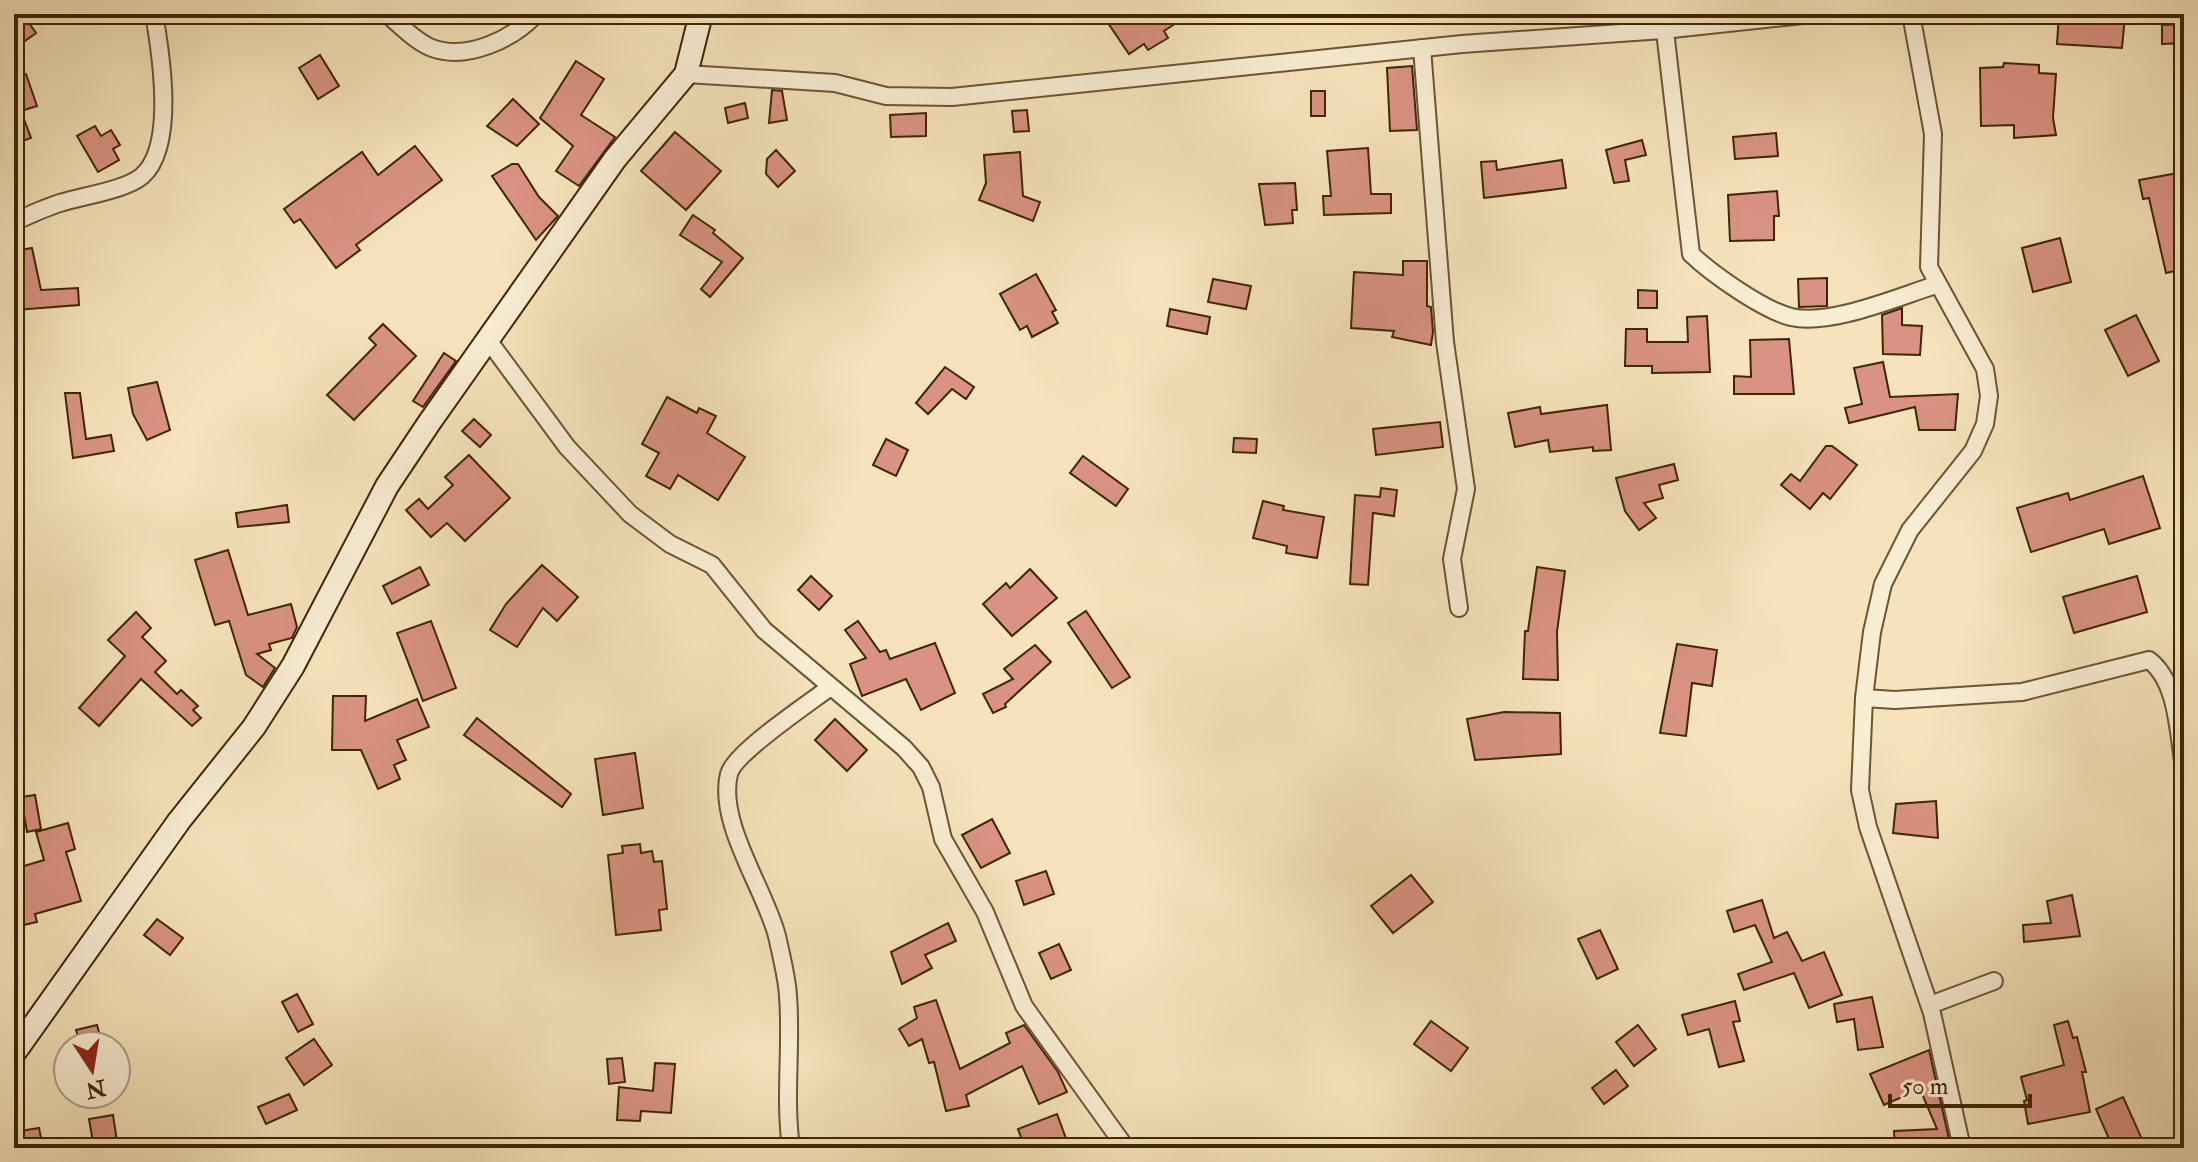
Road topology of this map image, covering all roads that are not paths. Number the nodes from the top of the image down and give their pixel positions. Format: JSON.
{"nodes":[{"id":1,"x":154,"y":14,"type":"edge"},
{"id":2,"x":387,"y":14,"type":"edge"},
{"id":3,"x":536,"y":14,"type":"edge"},
{"id":4,"x":701,"y":14,"type":"edge"},
{"id":5,"x":1812,"y":14,"type":"edge"},
{"id":6,"x":1911,"y":14,"type":"edge"},
{"id":7,"x":1663,"y":22,"type":"edge"},
{"id":8,"x":1422,"y":48,"type":"junction"},
{"id":9,"x":686,"y":74,"type":"junction"},
{"id":10,"x":14,"y":222,"type":"edge"},
{"id":11,"x":1936,"y":285,"type":"junction"},
{"id":12,"x":488,"y":340,"type":"junction"},
{"id":13,"x":1459,"y":608,"type":"dead end"},
{"id":14,"x":829,"y":688,"type":"junction"},
{"id":15,"x":1864,"y":698,"type":"junction"},
{"id":16,"x":2184,"y":767,"type":"edge"},
{"id":17,"x":1994,"y":981,"type":"dead end"},
{"id":18,"x":1930,"y":1005,"type":"junction"},
{"id":19,"x":14,"y":1053,"type":"edge"},
{"id":20,"x":791,"y":1148,"type":"edge"},
{"id":21,"x":1126,"y":1148,"type":"edge"},
{"id":22,"x":1962,"y":1148,"type":"edge"}],
"edges":[{"from":1,"to":10,"type":"street"},
{"from":2,"to":3,"type":"street"},
{"from":4,"to":9,"type":"street"},
{"from":5,"to":7,"type":"street"},
{"from":6,"to":11,"type":"street"},
{"from":7,"to":8,"type":"street"},
{"from":7,"to":11,"type":"street"},
{"from":8,"to":9,"type":"street"},
{"from":8,"to":13,"type":"street"},
{"from":9,"to":12,"type":"street"},
{"from":11,"to":15,"type":"street"},
{"from":12,"to":14,"type":"street"},
{"from":12,"to":19,"type":"street"},
{"from":14,"to":20,"type":"street"},
{"from":14,"to":21,"type":"street"},
{"from":15,"to":16,"type":"street"},
{"from":15,"to":18,"type":"street"},
{"from":17,"to":18,"type":"street"},
{"from":18,"to":22,"type":"street"}]}
